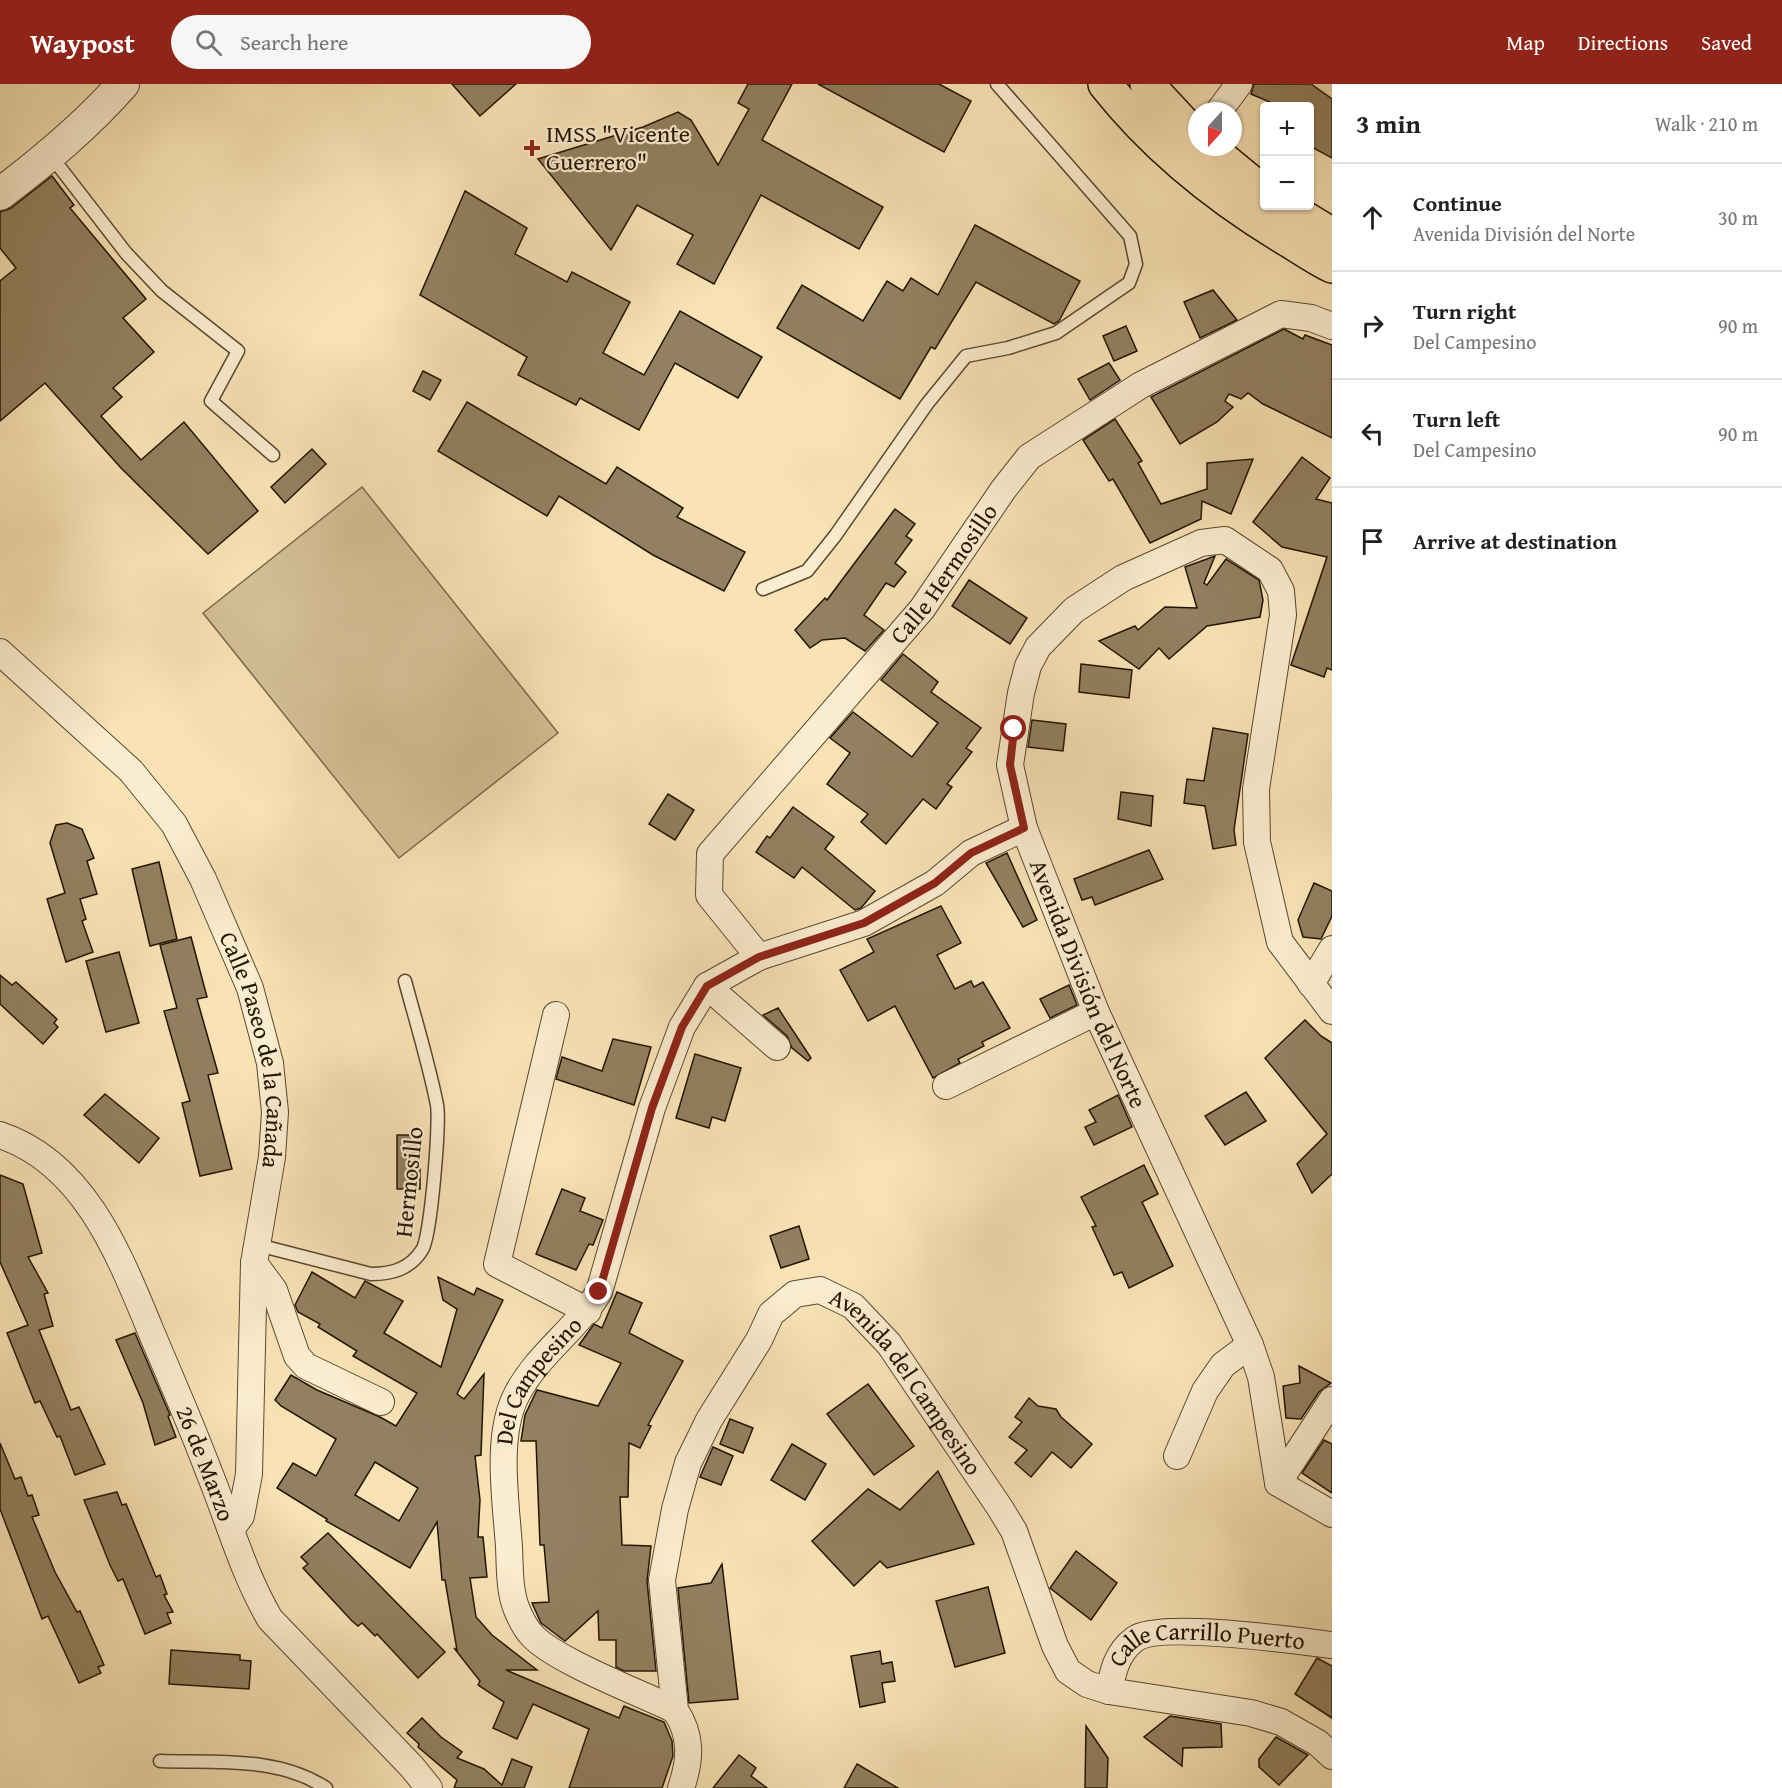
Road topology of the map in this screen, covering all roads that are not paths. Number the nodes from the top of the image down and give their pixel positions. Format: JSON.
{"nodes":[{"id":1,"x":123,"y":84,"type":"edge"},
{"id":2,"x":997,"y":84,"type":"edge"},
{"id":3,"x":1105,"y":84,"type":"edge"},
{"id":4,"x":1147,"y":84,"type":"edge"},
{"id":5,"x":1239,"y":84,"type":"edge"},
{"id":6,"x":1226,"y":102,"type":"edge"},
{"id":7,"x":1188,"y":128,"type":"edge"},
{"id":8,"x":51,"y":156,"type":"junction"},
{"id":9,"x":1219,"y":156,"type":"edge"},
{"id":10,"x":3,"y":187,"type":"edge"},
{"id":11,"x":1260,"y":190,"type":"edge"},
{"id":12,"x":1291,"y":210,"type":"edge"},
{"id":13,"x":1332,"y":235,"type":"edge"},
{"id":14,"x":1332,"y":266,"type":"edge"},
{"id":15,"x":1332,"y":326,"type":"edge"},
{"id":16,"x":273,"y":455,"type":"dead end"},
{"id":17,"x":763,"y":589,"type":"dead end"},
{"id":18,"x":0,"y":652,"type":"edge"},
{"id":19,"x":1024,"y":828,"type":"junction"},
{"id":20,"x":1332,"y":949,"type":"edge"},
{"id":21,"x":759,"y":957,"type":"junction"},
{"id":22,"x":405,"y":981,"type":"dead end"},
{"id":23,"x":1311,"y":984,"type":"junction"},
{"id":24,"x":707,"y":986,"type":"junction"},
{"id":25,"x":1332,"y":1011,"type":"edge"},
{"id":26,"x":1096,"y":1012,"type":"junction"},
{"id":27,"x":556,"y":1015,"type":"dead end"},
{"id":28,"x":777,"y":1047,"type":"dead end"},
{"id":29,"x":946,"y":1086,"type":"dead end"},
{"id":30,"x":0,"y":1135,"type":"edge"},
{"id":31,"x":256,"y":1254,"type":"junction"},
{"id":32,"x":588,"y":1311,"type":"junction"},
{"id":33,"x":1250,"y":1345,"type":"junction"},
{"id":34,"x":1332,"y":1400,"type":"edge"},
{"id":35,"x":381,"y":1402,"type":"dead end"},
{"id":36,"x":1177,"y":1456,"type":"dead end"},
{"id":37,"x":1278,"y":1483,"type":"junction"},
{"id":38,"x":1332,"y":1514,"type":"edge"},
{"id":39,"x":231,"y":1529,"type":"junction"},
{"id":40,"x":1332,"y":1645,"type":"edge"},
{"id":41,"x":1109,"y":1691,"type":"junction"},
{"id":42,"x":675,"y":1710,"type":"junction"},
{"id":43,"x":1332,"y":1756,"type":"edge"},
{"id":44,"x":160,"y":1761,"type":"dead end"},
{"id":45,"x":326,"y":1788,"type":"edge"},
{"id":46,"x":429,"y":1788,"type":"edge"},
{"id":47,"x":681,"y":1788,"type":"edge"}],
"edges":[{"from":1,"to":8,"type":"street"},
{"from":2,"to":17,"type":"lane"},
{"from":3,"to":14,"type":"main road"},
{"from":4,"to":7,"type":"main road"},
{"from":5,"to":6,"type":"street"},
{"from":8,"to":10,"type":"street"},
{"from":8,"to":16,"type":"lane"},
{"from":9,"to":11,"type":"main road"},
{"from":12,"to":13,"type":"main road"},
{"from":15,"to":21,"type":"street","name":"Calle Hermosillo"},
{"from":18,"to":31,"type":"street","name":"Calle Paseo de la Cañada"},
{"from":19,"to":21,"type":"street","name":"Del Campesino"},
{"from":19,"to":23,"type":"street","name":"Avenida División del Norte"},
{"from":19,"to":26,"type":"street","name":"Avenida División del Norte"},
{"from":20,"to":23,"type":"street"},
{"from":21,"to":24,"type":"street","name":"Del Campesino"},
{"from":22,"to":31,"type":"lane","name":"Hermosillo"},
{"from":23,"to":25,"type":"street","name":"Avenida División del Norte"},
{"from":24,"to":28,"type":"street"},
{"from":24,"to":32,"type":"street","name":"Del Campesino"},
{"from":26,"to":29,"type":"street"},
{"from":26,"to":33,"type":"street","name":"Avenida División del Norte"},
{"from":27,"to":32,"type":"street"},
{"from":30,"to":39,"type":"street","name":"26 de Marzo"},
{"from":31,"to":35,"type":"street"},
{"from":31,"to":39,"type":"street","name":"Calle Paseo de la Cañada"},
{"from":32,"to":42,"type":"street","name":"Del Campesino"},
{"from":33,"to":36,"type":"street"},
{"from":33,"to":37,"type":"street","name":"Avenida División del Norte"},
{"from":34,"to":37,"type":"street"},
{"from":37,"to":38,"type":"street"},
{"from":39,"to":46,"type":"street","name":"26 de Marzo"},
{"from":40,"to":41,"type":"street","name":"Calle Carrillo Puerto"},
{"from":41,"to":42,"type":"street","name":"Avenida del Campesino"},
{"from":41,"to":43,"type":"street","name":"Avenida del Campesino"},
{"from":42,"to":47,"type":"street","name":"Avenida del Campesino"},
{"from":44,"to":45,"type":"lane"}]}
